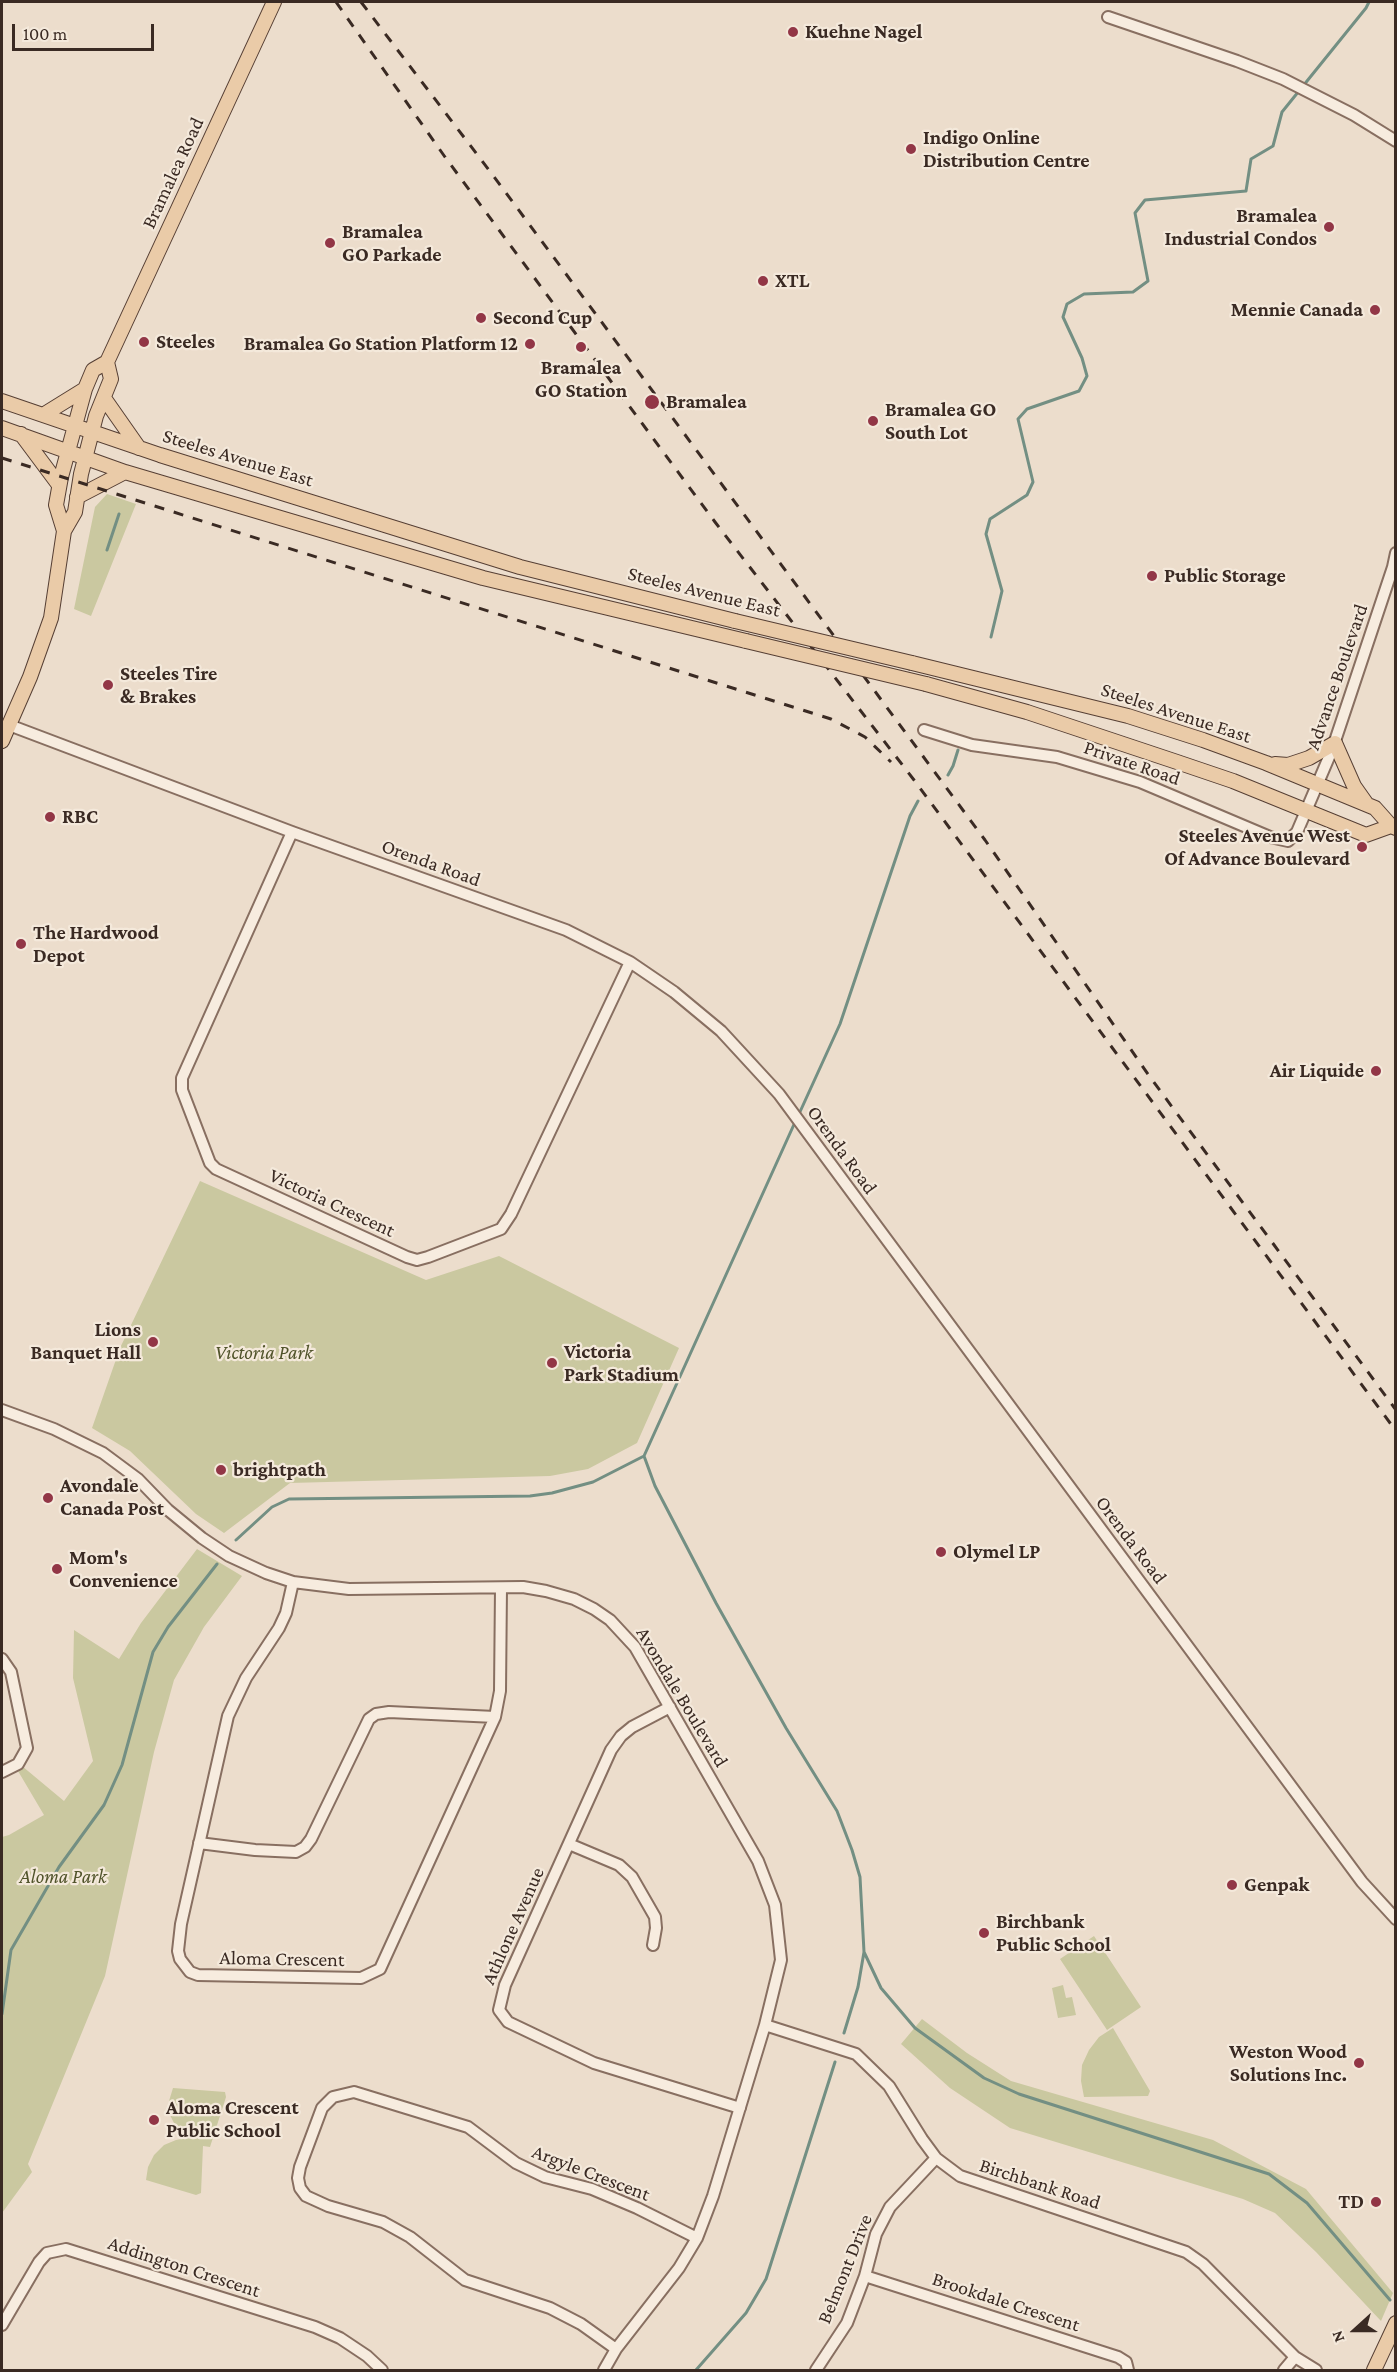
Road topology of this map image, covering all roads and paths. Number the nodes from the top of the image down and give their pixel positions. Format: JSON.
{"nodes":[{"id":1,"x":274,"y":2,"type":"edge"},
{"id":2,"x":1108,"y":17,"type":"dead end"},
{"id":3,"x":1395,"y":141,"type":"edge"},
{"id":4,"x":107,"y":362,"type":"junction"},
{"id":5,"x":85,"y":389,"type":"junction"},
{"id":6,"x":104,"y":398,"type":"junction"},
{"id":7,"x":2,"y":401,"type":"edge"},
{"id":8,"x":43,"y":415,"type":"junction"},
{"id":9,"x":75,"y":426,"type":"junction"},
{"id":10,"x":2,"y":428,"type":"edge"},
{"id":11,"x":92,"y":432,"type":"junction"},
{"id":12,"x":21,"y":434,"type":"junction"},
{"id":13,"x":139,"y":448,"type":"junction"},
{"id":14,"x":68,"y":451,"type":"junction"},
{"id":15,"x":86,"y":457,"type":"junction"},
{"id":16,"x":125,"y":472,"type":"junction"},
{"id":17,"x":59,"y":485,"type":"junction"},
{"id":18,"x":77,"y":497,"type":"junction"},
{"id":19,"x":64,"y":531,"type":"junction"},
{"id":20,"x":1395,"y":553,"type":"edge"},
{"id":21,"x":520,"y":567,"type":"junction"},
{"id":22,"x":1394,"y":568,"type":"edge"},
{"id":23,"x":516,"y":586,"type":"junction"},
{"id":24,"x":9,"y":724,"type":"junction"},
{"id":25,"x":924,"y":730,"type":"dead end"},
{"id":26,"x":2,"y":741,"type":"edge"},
{"id":27,"x":1335,"y":743,"type":"junction"},
{"id":28,"x":1266,"y":763,"type":"junction"},
{"id":29,"x":1318,"y":784,"type":"junction"},
{"id":30,"x":1367,"y":804,"type":"junction"},
{"id":31,"x":1307,"y":811,"type":"junction"},
{"id":32,"x":1393,"y":827,"type":"edge"},
{"id":33,"x":292,"y":832,"type":"junction"},
{"id":34,"x":630,"y":962,"type":"junction"},
{"id":35,"x":2,"y":1410,"type":"edge"},
{"id":36,"x":293,"y":1582,"type":"junction"},
{"id":37,"x":501,"y":1588,"type":"junction"},
{"id":38,"x":2,"y":1659,"type":"edge"},
{"id":39,"x":670,"y":1707,"type":"junction"},
{"id":40,"x":495,"y":1717,"type":"junction"},
{"id":41,"x":2,"y":1772,"type":"edge"},
{"id":42,"x":199,"y":1843,"type":"junction"},
{"id":43,"x":569,"y":1844,"type":"junction"},
{"id":44,"x":1395,"y":1919,"type":"edge"},
{"id":45,"x":653,"y":1945,"type":"dead end"},
{"id":46,"x":765,"y":2025,"type":"junction"},
{"id":47,"x":740,"y":2108,"type":"junction"},
{"id":48,"x":936,"y":2158,"type":"junction"},
{"id":49,"x":697,"y":2238,"type":"junction"},
{"id":50,"x":865,"y":2276,"type":"junction"},
{"id":51,"x":1395,"y":2323,"type":"edge"},
{"id":52,"x":2,"y":2325,"type":"edge"},
{"id":53,"x":616,"y":2349,"type":"junction"},
{"id":54,"x":1295,"y":2357,"type":"junction"},
{"id":55,"x":382,"y":2370,"type":"edge"},
{"id":56,"x":604,"y":2370,"type":"edge"},
{"id":57,"x":816,"y":2370,"type":"edge"},
{"id":58,"x":1128,"y":2370,"type":"edge"},
{"id":59,"x":1284,"y":2370,"type":"edge"},
{"id":60,"x":1316,"y":2370,"type":"edge"},
{"id":61,"x":1374,"y":2370,"type":"edge"}],
"edges":[{"from":1,"to":4,"type":"main road","name":"Bramalea Road"},
{"from":2,"to":3,"type":"street"},
{"from":4,"to":5,"type":"main road","name":"Bramalea Road"},
{"from":4,"to":6,"type":"main road","name":"Bramalea Road"},
{"from":5,"to":8,"type":"main road"},
{"from":5,"to":9,"type":"main road","name":"Bramalea Road"},
{"from":6,"to":11,"type":"main road","name":"Bramalea Road"},
{"from":6,"to":13,"type":"main road"},
{"from":7,"to":8,"type":"main road","name":"Steeles Avenue East"},
{"from":8,"to":9,"type":"main road","name":"Steeles Avenue East"},
{"from":9,"to":11,"type":"main road","name":"Steeles Avenue East"},
{"from":9,"to":14,"type":"main road","name":"Bramalea Road"},
{"from":10,"to":12,"type":"main road","name":"Steeles Avenue East"},
{"from":11,"to":13,"type":"main road","name":"Steeles Avenue East"},
{"from":11,"to":15,"type":"main road","name":"Bramalea Road"},
{"from":12,"to":14,"type":"main road","name":"Steeles Avenue East"},
{"from":12,"to":17,"type":"main road"},
{"from":13,"to":21,"type":"main road","name":"Steeles Avenue East"},
{"from":14,"to":15,"type":"main road","name":"Steeles Avenue East"},
{"from":14,"to":17,"type":"main road","name":"Bramalea Road"},
{"from":15,"to":16,"type":"main road","name":"Steeles Avenue East"},
{"from":15,"to":18,"type":"main road","name":"Bramalea Road"},
{"from":16,"to":18,"type":"main road"},
{"from":16,"to":23,"type":"main road","name":"Steeles Avenue East"},
{"from":17,"to":19,"type":"main road","name":"Bramalea Road"},
{"from":18,"to":19,"type":"main road","name":"Bramalea Road"},
{"from":19,"to":24,"type":"main road","name":"Bramalea Road"},
{"from":20,"to":22,"type":"street","name":"Advance Boulevard"},
{"from":21,"to":23,"type":"main road"},
{"from":21,"to":28,"type":"main road","name":"Steeles Avenue East","bridge":true},
{"from":22,"to":27,"type":"street","name":"Advance Boulevard"},
{"from":23,"to":31,"type":"main road","name":"Steeles Avenue East","bridge":true},
{"from":24,"to":26,"type":"main road","name":"Bramalea Road"},
{"from":24,"to":33,"type":"street","name":"Orenda Road"},
{"from":25,"to":31,"type":"street","name":"Private Road"},
{"from":27,"to":28,"type":"main road"},
{"from":27,"to":29,"type":"street","name":"Advance Boulevard"},
{"from":27,"to":30,"type":"main road"},
{"from":28,"to":29,"type":"main road","name":"Steeles Avenue East"},
{"from":29,"to":30,"type":"main road","name":"Steeles Avenue East"},
{"from":29,"to":31,"type":"street","name":"Advance Boulevard"},
{"from":30,"to":32,"type":"main road","name":"Steeles Avenue East"},
{"from":31,"to":32,"type":"main road","name":"Steeles Avenue East"},
{"from":33,"to":34,"type":"street","name":"Orenda Road"},
{"from":33,"to":34,"type":"street","name":"Victoria Crescent"},
{"from":34,"to":44,"type":"street","name":"Orenda Road"},
{"from":35,"to":36,"type":"street","name":"Avondale Boulevard"},
{"from":36,"to":37,"type":"street","name":"Avondale Boulevard"},
{"from":36,"to":42,"type":"street","name":"Aloma Crescent"},
{"from":37,"to":39,"type":"street","name":"Avondale Boulevard"},
{"from":37,"to":40,"type":"street","name":"Aloma Crescent"},
{"from":38,"to":41,"type":"street"},
{"from":39,"to":43,"type":"street","name":"Athlone Avenue"},
{"from":39,"to":46,"type":"street","name":"Avondale Boulevard"},
{"from":40,"to":42,"type":"street"},
{"from":40,"to":42,"type":"street","name":"Aloma Crescent"},
{"from":43,"to":45,"type":"street"},
{"from":43,"to":47,"type":"street","name":"Athlone Avenue"},
{"from":46,"to":47,"type":"street","name":"Avondale Boulevard"},
{"from":46,"to":48,"type":"street","name":"Birchbank Road"},
{"from":47,"to":49,"type":"street","name":"Avondale Boulevard"},
{"from":48,"to":50,"type":"street","name":"Belmont Drive"},
{"from":48,"to":54,"type":"street","name":"Birchbank Road"},
{"from":49,"to":53,"type":"street","name":"Avondale Boulevard"},
{"from":49,"to":53,"type":"street","name":"Argyle Crescent"},
{"from":50,"to":57,"type":"street","name":"Belmont Drive"},
{"from":50,"to":58,"type":"street","name":"Brookdale Crescent"},
{"from":51,"to":61,"type":"main road"},
{"from":52,"to":55,"type":"street","name":"Addington Crescent"},
{"from":53,"to":56,"type":"street","name":"Avondale Boulevard"},
{"from":54,"to":59,"type":"street"},
{"from":54,"to":60,"type":"street","name":"Birchbank Road"}]}
